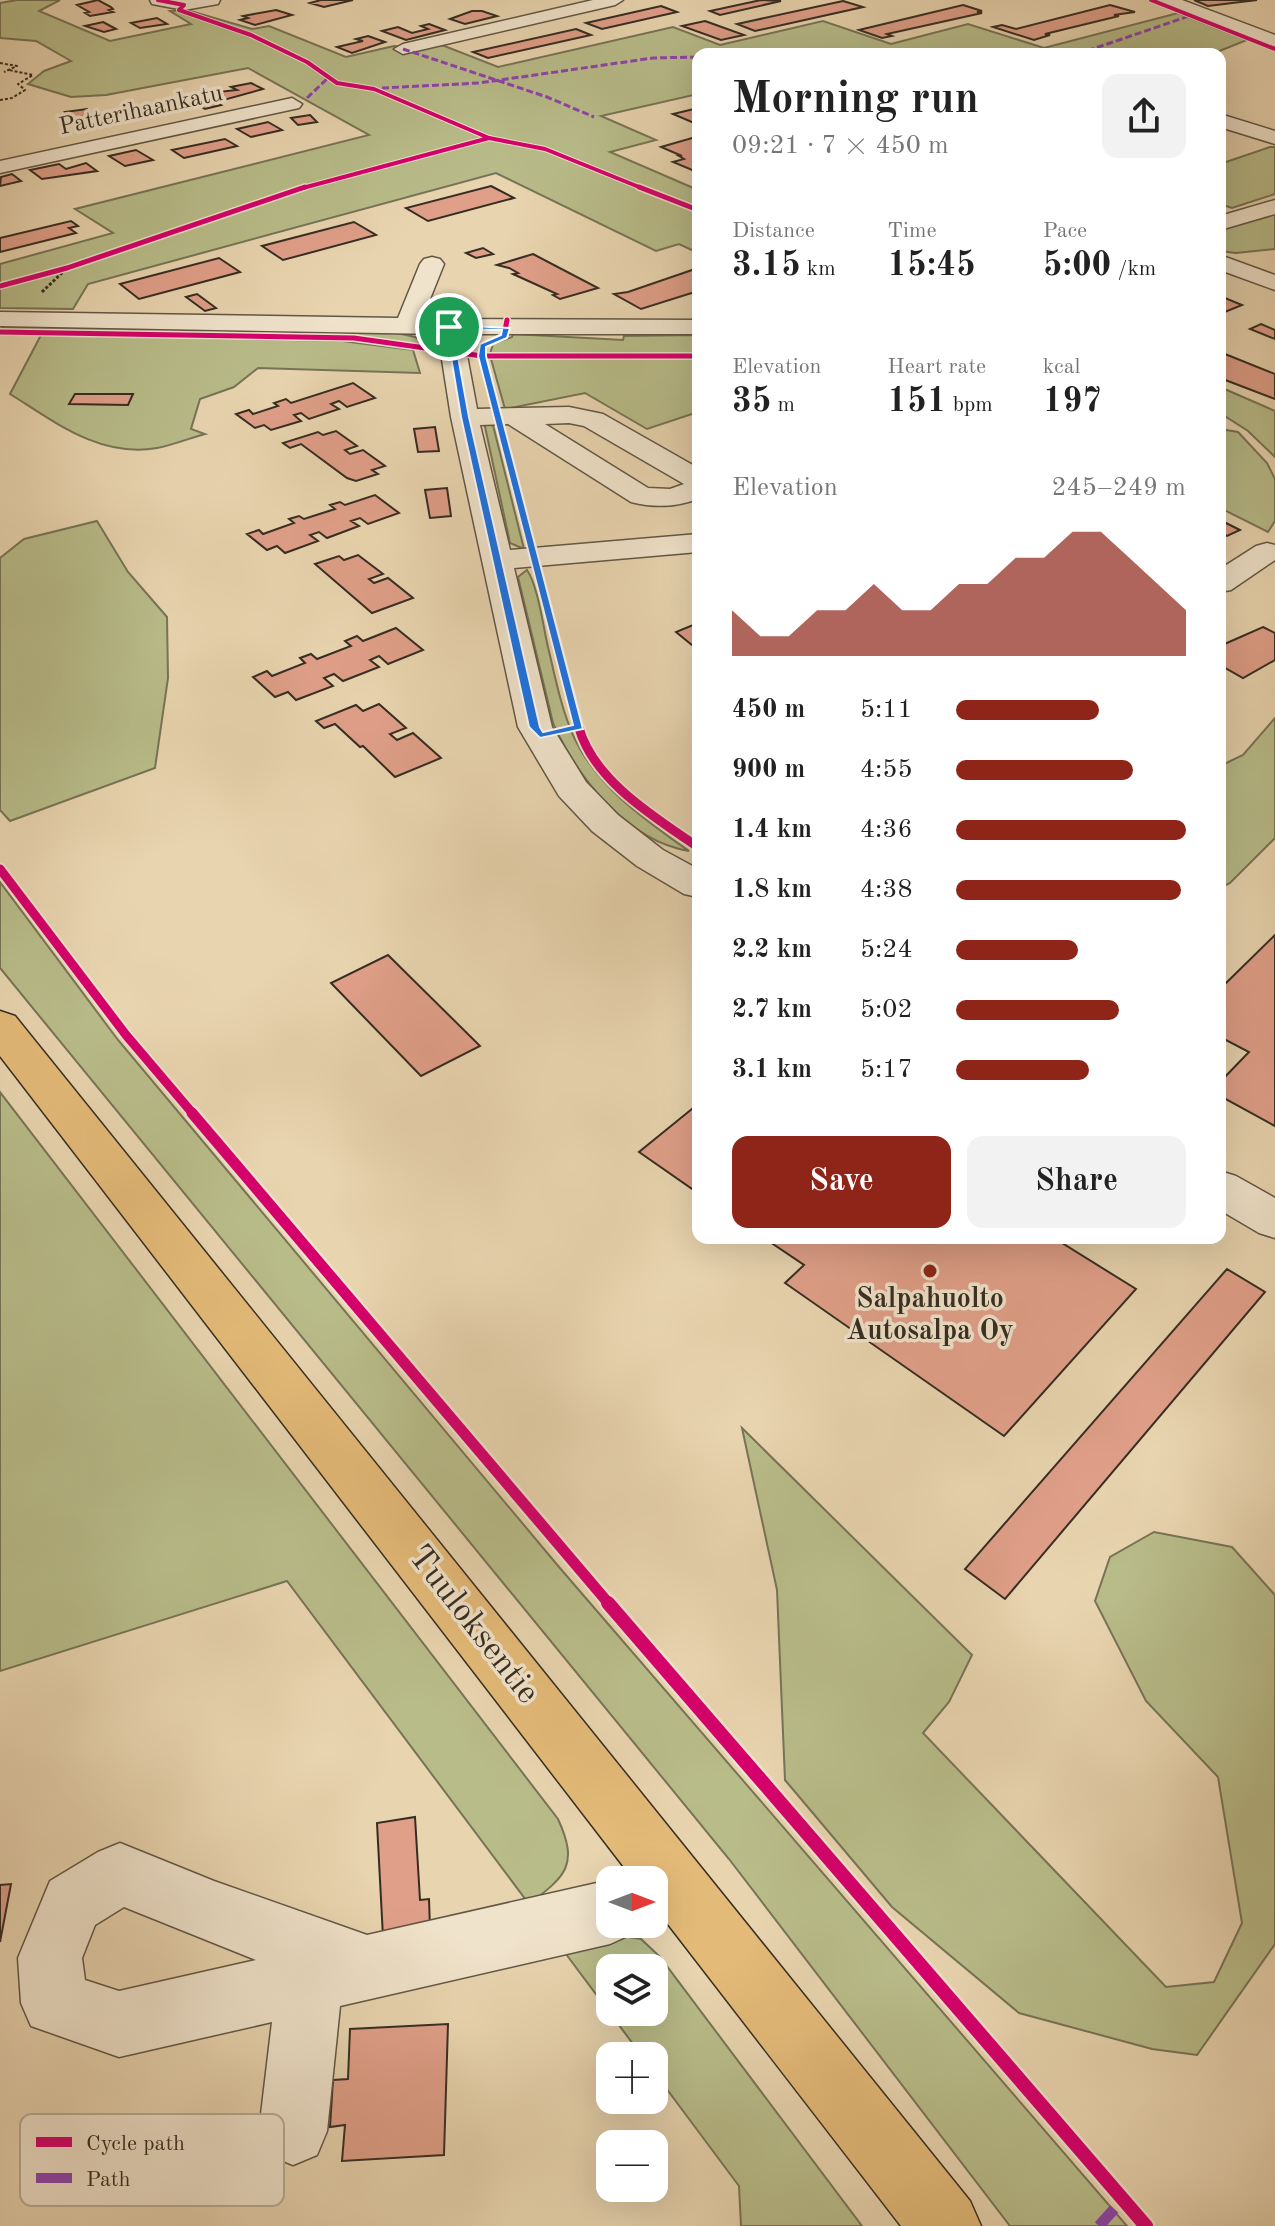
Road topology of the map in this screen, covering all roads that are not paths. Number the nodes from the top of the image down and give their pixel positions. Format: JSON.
{"nodes":[{"id":1,"x":158,"y":0,"type":"edge"},
{"id":2,"x":212,"y":0,"type":"edge"},
{"id":3,"x":615,"y":0,"type":"edge"},
{"id":4,"x":1166,"y":0,"type":"edge"},
{"id":5,"x":1275,"y":41,"type":"edge"},
{"id":6,"x":403,"y":49,"type":"dead end"},
{"id":7,"x":292,"y":104,"type":"dead end"},
{"id":8,"x":1226,"y":122,"type":"edge"},
{"id":9,"x":1275,"y":138,"type":"edge"},
{"id":10,"x":0,"y":167,"type":"edge"},
{"id":11,"x":1275,"y":207,"type":"edge"},
{"id":12,"x":1226,"y":221,"type":"edge"},
{"id":13,"x":432,"y":264,"type":"dead end"},
{"id":14,"x":1226,"y":264,"type":"edge"},
{"id":15,"x":1275,"y":283,"type":"edge"},
{"id":16,"x":0,"y":319,"type":"edge"},
{"id":17,"x":407,"y":326,"type":"junction"},
{"id":18,"x":449,"y":327,"type":"junction"},
{"id":19,"x":692,"y":327,"type":"edge"},
{"id":20,"x":514,"y":416,"type":"junction"},
{"id":21,"x":465,"y":417,"type":"junction"},
{"id":22,"x":692,"y":477,"type":"edge"},
{"id":23,"x":692,"y":491,"type":"edge"},
{"id":24,"x":692,"y":544,"type":"edge"},
{"id":25,"x":1267,"y":552,"type":"dead end"},
{"id":26,"x":497,"y":560,"type":"junction"},
{"id":27,"x":1226,"y":579,"type":"edge"},
{"id":28,"x":692,"y":879,"type":"edge"},
{"id":29,"x":0,"y":1026,"type":"edge"},
{"id":30,"x":1226,"y":1191,"type":"edge"},
{"id":31,"x":1275,"y":1220,"type":"edge"},
{"id":32,"x":669,"y":1898,"type":"edge"},
{"id":33,"x":596,"y":1915,"type":"edge"},
{"id":34,"x":293,"y":2131,"type":"dead end"},
{"id":35,"x":945,"y":2226,"type":"edge"}],
"edges":[{"from":1,"to":2,"type":"street"},
{"from":3,"to":6,"type":"street"},
{"from":4,"to":5,"type":"street"},
{"from":7,"to":10,"type":"street","name":"Patterihaankatu"},
{"from":8,"to":9,"type":"street"},
{"from":11,"to":12,"type":"street"},
{"from":13,"to":17,"type":"street"},
{"from":14,"to":15,"type":"street"},
{"from":16,"to":17,"type":"street"},
{"from":17,"to":18,"type":"street"},
{"from":18,"to":19,"type":"street"},
{"from":18,"to":21,"type":"street"},
{"from":20,"to":21,"type":"street"},
{"from":20,"to":22,"type":"street"},
{"from":20,"to":23,"type":"street"},
{"from":21,"to":26,"type":"street"},
{"from":24,"to":26,"type":"street"},
{"from":25,"to":27,"type":"street"},
{"from":26,"to":28,"type":"street"},
{"from":29,"to":32,"type":"highway","name":"Tuuloksentie"},
{"from":30,"to":31,"type":"street"},
{"from":32,"to":35,"type":"highway","name":"Tuuloksentie"},
{"from":33,"to":34,"type":"street"}]}
